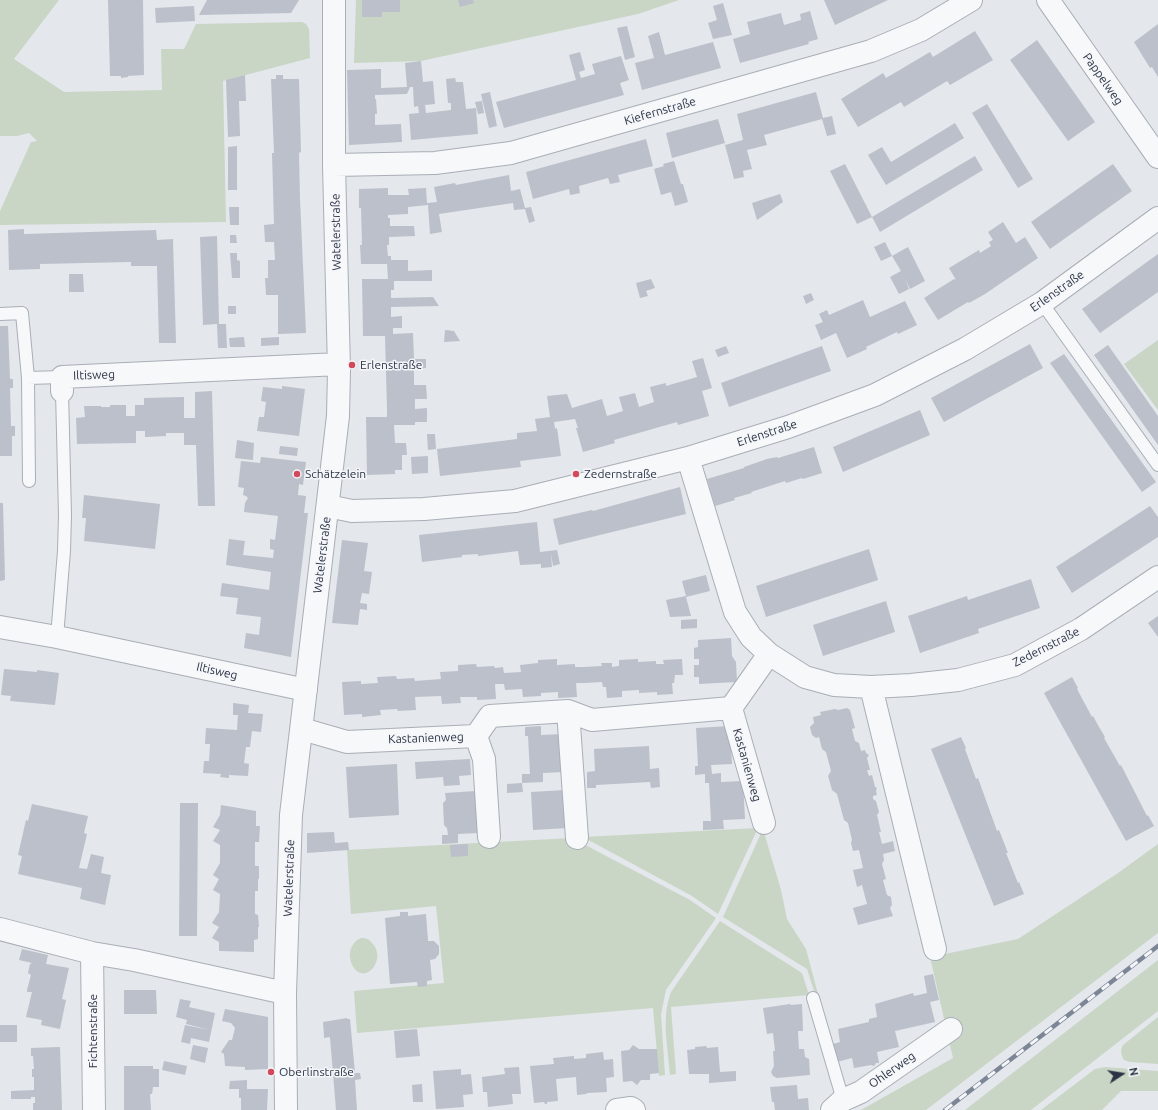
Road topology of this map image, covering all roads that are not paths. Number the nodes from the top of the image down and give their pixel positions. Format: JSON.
{"nodes":[{"id":1,"x":334,"y":0,"type":"edge"},
{"id":2,"x":971,"y":0,"type":"edge"},
{"id":3,"x":1048,"y":0,"type":"edge"},
{"id":4,"x":1157,"y":154,"type":"edge"},
{"id":5,"x":334,"y":165,"type":"junction"},
{"id":6,"x":1158,"y":218,"type":"edge"},
{"id":7,"x":1042,"y":303,"type":"junction"},
{"id":8,"x":0,"y":314,"type":"edge"},
{"id":9,"x":339,"y":364,"type":"junction"},
{"id":10,"x":28,"y":378,"type":"junction"},
{"id":11,"x":62,"y":384,"type":"junction"},
{"id":12,"x":688,"y":458,"type":"junction"},
{"id":13,"x":1158,"y":465,"type":"edge"},
{"id":14,"x":29,"y":481,"type":"dead end"},
{"id":15,"x":328,"y":506,"type":"junction"},
{"id":16,"x":1158,"y":577,"type":"edge"},
{"id":17,"x":0,"y":627,"type":"edge"},
{"id":18,"x":57,"y":636,"type":"junction"},
{"id":19,"x":769,"y":654,"type":"junction"},
{"id":20,"x":871,"y":687,"type":"junction"},
{"id":21,"x":306,"y":690,"type":"junction"},
{"id":22,"x":731,"y":708,"type":"junction"},
{"id":23,"x":568,"y":711,"type":"junction"},
{"id":24,"x":302,"y":729,"type":"junction"},
{"id":25,"x":476,"y":736,"type":"junction"},
{"id":26,"x":764,"y":823,"type":"dead end"},
{"id":27,"x":489,"y":837,"type":"dead end"},
{"id":28,"x":578,"y":838,"type":"dead end"},
{"id":29,"x":0,"y":929,"type":"edge"},
{"id":30,"x":935,"y":949,"type":"dead end"},
{"id":31,"x":92,"y":953,"type":"junction"},
{"id":32,"x":285,"y":993,"type":"junction"},
{"id":33,"x":813,"y":998,"type":"dead end"},
{"id":34,"x":951,"y":1029,"type":"dead end"},
{"id":35,"x":837,"y":1105,"type":"edge"},
{"id":36,"x":94,"y":1110,"type":"edge"},
{"id":37,"x":286,"y":1110,"type":"edge"},
{"id":38,"x":617,"y":1110,"type":"edge"},
{"id":39,"x":634,"y":1110,"type":"edge"}],
"edges":[{"from":1,"to":5,"type":"street","name":"Watelerstraße"},
{"from":2,"to":5,"type":"street","name":"Kiefernstraße"},
{"from":3,"to":4,"type":"street","name":"Pappelweg"},
{"from":5,"to":9,"type":"street","name":"Watelerstraße"},
{"from":6,"to":7,"type":"street","name":"Erlenstraße"},
{"from":7,"to":12,"type":"street","name":"Erlenstraße"},
{"from":7,"to":13,"type":"lane"},
{"from":8,"to":10,"type":"lane"},
{"from":9,"to":11,"type":"street","name":"Iltisweg"},
{"from":9,"to":15,"type":"street","name":"Watelerstraße"},
{"from":10,"to":11,"type":"lane"},
{"from":10,"to":14,"type":"lane"},
{"from":11,"to":18,"type":"lane","name":"Iltisweg"},
{"from":12,"to":15,"type":"street","name":"Erlenstraße"},
{"from":12,"to":19,"type":"street","name":"Zedernstraße"},
{"from":15,"to":21,"type":"street","name":"Watelerstraße"},
{"from":16,"to":20,"type":"street","name":"Zedernstraße"},
{"from":17,"to":18,"type":"street","name":"Iltisweg"},
{"from":18,"to":21,"type":"street","name":"Iltisweg"},
{"from":19,"to":20,"type":"street","name":"Zedernstraße"},
{"from":19,"to":22,"type":"street"},
{"from":20,"to":30,"type":"street"},
{"from":21,"to":24,"type":"street","name":"Watelerstraße"},
{"from":22,"to":23,"type":"street","name":"Kastanienweg"},
{"from":22,"to":26,"type":"street","name":"Kastanienweg"},
{"from":23,"to":25,"type":"street","name":"Kastanienweg"},
{"from":23,"to":28,"type":"street"},
{"from":24,"to":25,"type":"street","name":"Kastanienweg"},
{"from":24,"to":32,"type":"street","name":"Watelerstraße"},
{"from":25,"to":27,"type":"street"},
{"from":29,"to":31,"type":"street"},
{"from":31,"to":32,"type":"street"},
{"from":31,"to":36,"type":"street","name":"Fichtenstraße"},
{"from":32,"to":37,"type":"street","name":"Watelerstraße"},
{"from":33,"to":35,"type":"lane"},
{"from":34,"to":35,"type":"street","name":"Ohlerweg"},
{"from":38,"to":39,"type":"street"}]}
